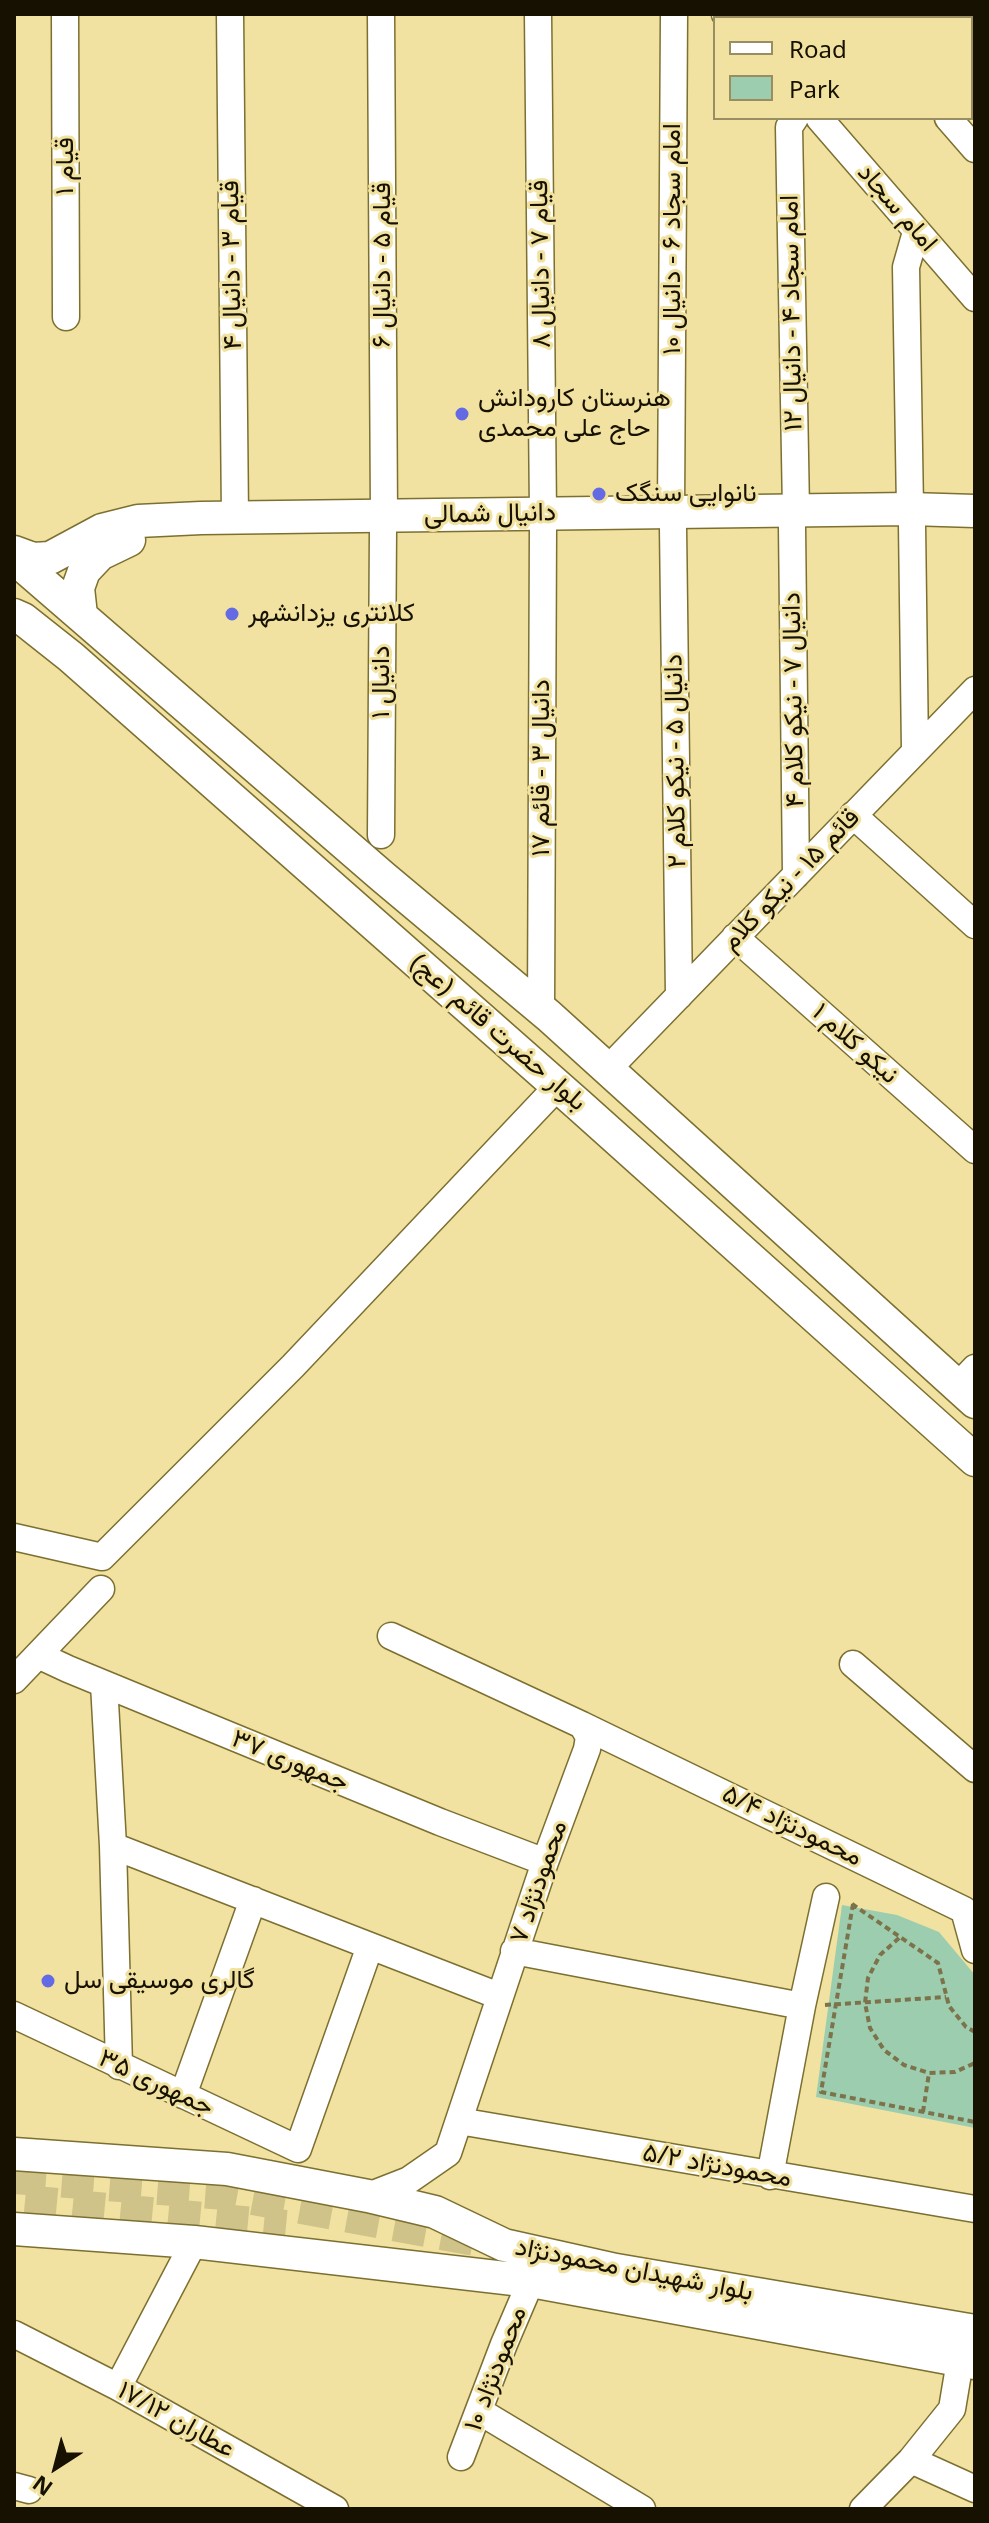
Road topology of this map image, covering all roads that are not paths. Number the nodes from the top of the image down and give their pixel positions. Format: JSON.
{"nodes":[{"id":1,"x":65,"y":14,"type":"edge"},
{"id":2,"x":230,"y":14,"type":"edge"},
{"id":3,"x":381,"y":14,"type":"edge"},
{"id":4,"x":538,"y":14,"type":"edge"},
{"id":5,"x":674,"y":14,"type":"edge"},
{"id":6,"x":794,"y":120,"type":"edge"},
{"id":7,"x":821,"y":120,"type":"edge"},
{"id":8,"x":950,"y":120,"type":"edge"},
{"id":9,"x":975,"y":149,"type":"edge"},
{"id":10,"x":916,"y":232,"type":"junction"},
{"id":11,"x":975,"y":298,"type":"edge"},
{"id":12,"x":66,"y":317,"type":"dead end"},
{"id":13,"x":975,"y":511,"type":"edge"},
{"id":14,"x":911,"y":516,"type":"junction"},
{"id":15,"x":235,"y":517,"type":"junction"},
{"id":16,"x":794,"y":518,"type":"junction"},
{"id":17,"x":672,"y":519,"type":"junction"},
{"id":18,"x":543,"y":520,"type":"junction"},
{"id":19,"x":384,"y":522,"type":"junction"},
{"id":20,"x":975,"y":526,"type":"edge"},
{"id":21,"x":160,"y":528,"type":"junction"},
{"id":22,"x":14,"y":555,"type":"edge"},
{"id":23,"x":14,"y":615,"type":"edge"},
{"id":24,"x":81,"y":615,"type":"junction"},
{"id":25,"x":973,"y":698,"type":"edge"},
{"id":26,"x":915,"y":751,"type":"junction"},
{"id":27,"x":853,"y":815,"type":"junction"},
{"id":28,"x":381,"y":835,"type":"dead end"},
{"id":29,"x":796,"y":875,"type":"junction"},
{"id":30,"x":975,"y":925,"type":"edge"},
{"id":31,"x":735,"y":937,"type":"junction"},
{"id":32,"x":679,"y":996,"type":"junction"},
{"id":33,"x":541,"y":1009,"type":"junction"},
{"id":34,"x":607,"y":1070,"type":"junction"},
{"id":35,"x":568,"y":1096,"type":"junction"},
{"id":36,"x":975,"y":1150,"type":"edge"},
{"id":37,"x":969,"y":1385,"type":"edge"},
{"id":38,"x":975,"y":1460,"type":"edge"},
{"id":39,"x":14,"y":1537,"type":"edge"},
{"id":40,"x":101,"y":1589,"type":"dead end"},
{"id":41,"x":391,"y":1636,"type":"dead end"},
{"id":42,"x":38,"y":1655,"type":"junction"},
{"id":43,"x":853,"y":1664,"type":"dead end"},
{"id":44,"x":14,"y":1680,"type":"edge"},
{"id":45,"x":104,"y":1684,"type":"junction"},
{"id":46,"x":582,"y":1725,"type":"junction"},
{"id":47,"x":975,"y":1769,"type":"edge"},
{"id":48,"x":113,"y":1846,"type":"junction"},
{"id":49,"x":545,"y":1862,"type":"junction"},
{"id":50,"x":826,"y":1897,"type":"road end"},
{"id":51,"x":253,"y":1900,"type":"junction"},
{"id":52,"x":370,"y":1946,"type":"junction"},
{"id":53,"x":975,"y":1950,"type":"edge"},
{"id":54,"x":514,"y":1951,"type":"junction"},
{"id":55,"x":499,"y":1996,"type":"junction"},
{"id":56,"x":802,"y":2006,"type":"junction"},
{"id":57,"x":14,"y":2015,"type":"edge"},
{"id":58,"x":119,"y":2066,"type":"junction"},
{"id":59,"x":183,"y":2095,"type":"junction"},
{"id":60,"x":459,"y":2121,"type":"junction"},
{"id":61,"x":15,"y":2155,"type":"edge"},
{"id":62,"x":770,"y":2176,"type":"junction"},
{"id":63,"x":368,"y":2196,"type":"junction"},
{"id":64,"x":975,"y":2209,"type":"edge"},
{"id":65,"x":14,"y":2228,"type":"edge"},
{"id":66,"x":194,"y":2242,"type":"junction"},
{"id":67,"x":531,"y":2281,"type":"junction"},
{"id":68,"x":975,"y":2331,"type":"edge"},
{"id":69,"x":14,"y":2334,"type":"edge"},
{"id":70,"x":968,"y":2362,"type":"edge"},
{"id":71,"x":118,"y":2387,"type":"junction"},
{"id":72,"x":479,"y":2411,"type":"junction"},
{"id":73,"x":461,"y":2457,"type":"dead end"},
{"id":74,"x":911,"y":2460,"type":"junction"},
{"id":75,"x":975,"y":2489,"type":"edge"},
{"id":76,"x":335,"y":2509,"type":"edge"},
{"id":77,"x":642,"y":2509,"type":"edge"},
{"id":78,"x":863,"y":2509,"type":"edge"}],
"edges":[{"from":1,"to":12,"type":"street","name":"قیام ۱"},
{"from":2,"to":15,"type":"street","name":"قیام ۳ - دانیال ۴"},
{"from":3,"to":19,"type":"street","name":"قیام ۵ - دانیال ۶"},
{"from":4,"to":18,"type":"street","name":"قیام ۷ - دانیال ۸"},
{"from":5,"to":17,"type":"street","name":"امام سجاد ۶ - دانیال ۱۰"},
{"from":6,"to":16,"type":"street","name":"امام سجاد ۴ - دانیال ۱۲"},
{"from":7,"to":10,"type":"street","name":"امام سجاد"},
{"from":8,"to":9,"type":"street"},
{"from":10,"to":11,"type":"street","name":"امام سجاد"},
{"from":10,"to":14,"type":"street"},
{"from":13,"to":14,"type":"main road","name":"دانیال شمالی"},
{"from":14,"to":16,"type":"main road","name":"دانیال شمالی"},
{"from":14,"to":20,"type":"main road","name":"دانیال شمالی"},
{"from":14,"to":26,"type":"street"},
{"from":15,"to":19,"type":"main road","name":"دانیال شمالی"},
{"from":15,"to":21,"type":"main road","name":"دانیال شمالی"},
{"from":16,"to":17,"type":"main road","name":"دانیال شمالی"},
{"from":16,"to":29,"type":"street","name":"دانیال ۷ - نیکو کلام ۴"},
{"from":17,"to":18,"type":"main road","name":"دانیال شمالی"},
{"from":17,"to":32,"type":"street","name":"دانیال ۵ - نیکو کلام ۲"},
{"from":18,"to":19,"type":"main road","name":"دانیال شمالی"},
{"from":18,"to":33,"type":"street","name":"دانیال ۳ - قائم ۱۷"},
{"from":19,"to":21,"type":"main road","name":"دانیال شمالی"},
{"from":19,"to":28,"type":"street","name":"دانیال ۱"},
{"from":21,"to":22,"type":"main road","name":"دانیال شمالی"},
{"from":21,"to":24,"type":"main road","name":"دانیال شمالی"},
{"from":22,"to":24,"type":"main road","name":"بلوار حضرت قائم (عج)"},
{"from":23,"to":35,"type":"main road","name":"بلوار حضرت قائم (عج)"},
{"from":24,"to":33,"type":"main road","name":"بلوار حضرت قائم (عج)"},
{"from":25,"to":26,"type":"street","name":"قائم ۱۵ - نیکو کلام"},
{"from":26,"to":27,"type":"street","name":"قائم ۱۵ - نیکو کلام"},
{"from":27,"to":29,"type":"street","name":"قائم ۱۵ - نیکو کلام"},
{"from":27,"to":30,"type":"street"},
{"from":29,"to":31,"type":"street","name":"قائم ۱۵ - نیکو کلام"},
{"from":31,"to":32,"type":"street","name":"قائم ۱۵ - نیکو کلام"},
{"from":31,"to":36,"type":"street","name":"نیکو کلام ۱"},
{"from":32,"to":34,"type":"street","name":"قائم ۱۵ - نیکو کلام"},
{"from":33,"to":34,"type":"main road","name":"بلوار حضرت قائم (عج)"},
{"from":34,"to":35,"type":"main road"},
{"from":34,"to":37,"type":"main road","name":"بلوار حضرت قائم (عج)"},
{"from":35,"to":38,"type":"main road","name":"بلوار حضرت قائم (عج)"},
{"from":35,"to":39,"type":"street"},
{"from":40,"to":42,"type":"street"},
{"from":41,"to":46,"type":"street"},
{"from":42,"to":44,"type":"street"},
{"from":42,"to":45,"type":"street","name":"جمهوری ۳۷"},
{"from":43,"to":47,"type":"street"},
{"from":45,"to":48,"type":"street"},
{"from":45,"to":49,"type":"street","name":"جمهوری ۳۷"},
{"from":46,"to":49,"type":"street","name":"محمودنژاد ۷"},
{"from":46,"to":53,"type":"street","name":"محمودنژاد ۵/۴"},
{"from":48,"to":51,"type":"street"},
{"from":48,"to":58,"type":"street"},
{"from":49,"to":54,"type":"street","name":"محمودنژاد ۷"},
{"from":50,"to":56,"type":"street"},
{"from":51,"to":52,"type":"street"},
{"from":51,"to":59,"type":"street"},
{"from":52,"to":55,"type":"street"},
{"from":52,"to":59,"type":"street","name":"جمهوری ۳۵"},
{"from":54,"to":55,"type":"street","name":"محمودنژاد ۷"},
{"from":54,"to":56,"type":"street"},
{"from":55,"to":60,"type":"street","name":"محمودنژاد ۷"},
{"from":56,"to":62,"type":"street"},
{"from":57,"to":58,"type":"street","name":"جمهوری ۳۵"},
{"from":58,"to":59,"type":"street","name":"جمهوری ۳۵"},
{"from":60,"to":62,"type":"street","name":"محمودنژاد ۵/۲"},
{"from":60,"to":63,"type":"street","name":"محمودنژاد ۷"},
{"from":61,"to":63,"type":"main road","name":"بلوار شهیدان محمودنژاد"},
{"from":62,"to":64,"type":"street","name":"محمودنژاد ۵/۲"},
{"from":63,"to":68,"type":"main road","name":"بلوار شهیدان محمودنژاد"},
{"from":65,"to":66,"type":"main road","name":"بلوار شهیدان محمودنژاد"},
{"from":66,"to":67,"type":"main road","name":"بلوار شهیدان محمودنژاد"},
{"from":66,"to":71,"type":"street"},
{"from":67,"to":70,"type":"main road","name":"بلوار شهیدان محمودنژاد"},
{"from":67,"to":72,"type":"street","name":"محمودنژاد ۱۰"},
{"from":69,"to":71,"type":"street","name":"عطاران ۱۷/۱۲"},
{"from":70,"to":74,"type":"street"},
{"from":71,"to":76,"type":"street","name":"عطاران ۱۷/۱۲"},
{"from":72,"to":73,"type":"street","name":"محمودنژاد ۱۰"},
{"from":72,"to":77,"type":"street"},
{"from":74,"to":75,"type":"street"},
{"from":74,"to":78,"type":"street"}]}
